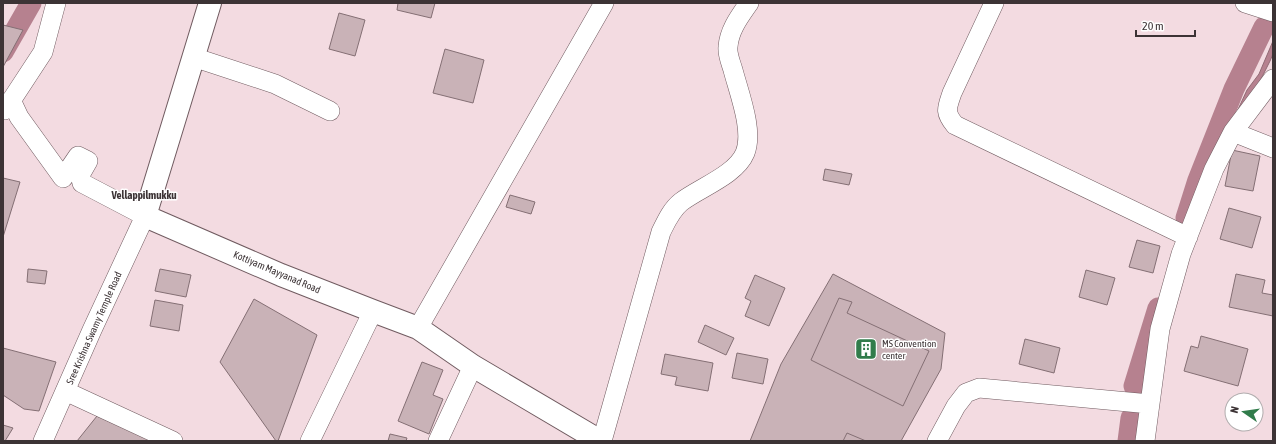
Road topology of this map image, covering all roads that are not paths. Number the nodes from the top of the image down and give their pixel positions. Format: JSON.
{"nodes":[{"id":1,"x":56,"y":3,"type":"edge"},
{"id":2,"x":210,"y":3,"type":"edge"},
{"id":3,"x":604,"y":3,"type":"edge"},
{"id":4,"x":748,"y":3,"type":"edge"},
{"id":5,"x":994,"y":3,"type":"edge"},
{"id":6,"x":1244,"y":3,"type":"edge"},
{"id":7,"x":1273,"y":12,"type":"edge"},
{"id":8,"x":194,"y":57,"type":"junction"},
{"id":9,"x":1273,"y":79,"type":"edge"},
{"id":10,"x":6,"y":105,"type":"edge"},
{"id":11,"x":330,"y":110,"type":"dead end"},
{"id":12,"x":1233,"y":132,"type":"junction"},
{"id":13,"x":1273,"y":148,"type":"edge"},
{"id":14,"x":145,"y":216,"type":"junction"},
{"id":15,"x":1188,"y":237,"type":"junction"},
{"id":16,"x":373,"y":311,"type":"junction"},
{"id":17,"x":418,"y":328,"type":"junction"},
{"id":18,"x":473,"y":366,"type":"junction"},
{"id":19,"x":65,"y":391,"type":"junction"},
{"id":20,"x":1150,"y":404,"type":"junction"},
{"id":21,"x":43,"y":441,"type":"edge"},
{"id":22,"x":173,"y":441,"type":"edge"},
{"id":23,"x":310,"y":441,"type":"edge"},
{"id":24,"x":438,"y":441,"type":"edge"},
{"id":25,"x":601,"y":441,"type":"edge"},
{"id":26,"x":937,"y":441,"type":"edge"},
{"id":27,"x":1145,"y":441,"type":"edge"}],
"edges":[{"from":1,"to":10,"type":"street"},
{"from":2,"to":8,"type":"street"},
{"from":3,"to":17,"type":"street"},
{"from":4,"to":25,"type":"street"},
{"from":5,"to":15,"type":"street"},
{"from":6,"to":7,"type":"street"},
{"from":8,"to":11,"type":"street"},
{"from":8,"to":14,"type":"street"},
{"from":9,"to":12,"type":"street"},
{"from":10,"to":14,"type":"street"},
{"from":12,"to":13,"type":"street"},
{"from":12,"to":15,"type":"street"},
{"from":14,"to":16,"type":"street","name":"Kottiyam Mayyanad Road"},
{"from":14,"to":19,"type":"street","name":"Sree Krishna Swamy Temple Road"},
{"from":15,"to":20,"type":"street"},
{"from":16,"to":17,"type":"street","name":"Kottiyam Mayyanad Road"},
{"from":16,"to":23,"type":"street"},
{"from":17,"to":18,"type":"street","name":"Kottiyam Mayyanad Road"},
{"from":18,"to":24,"type":"street"},
{"from":18,"to":25,"type":"street","name":"Kottiyam Mayyanad Road"},
{"from":19,"to":21,"type":"street","name":"Sree Krishna Swamy Temple Road"},
{"from":19,"to":22,"type":"street"},
{"from":20,"to":26,"type":"street"},
{"from":20,"to":27,"type":"street"}]}
